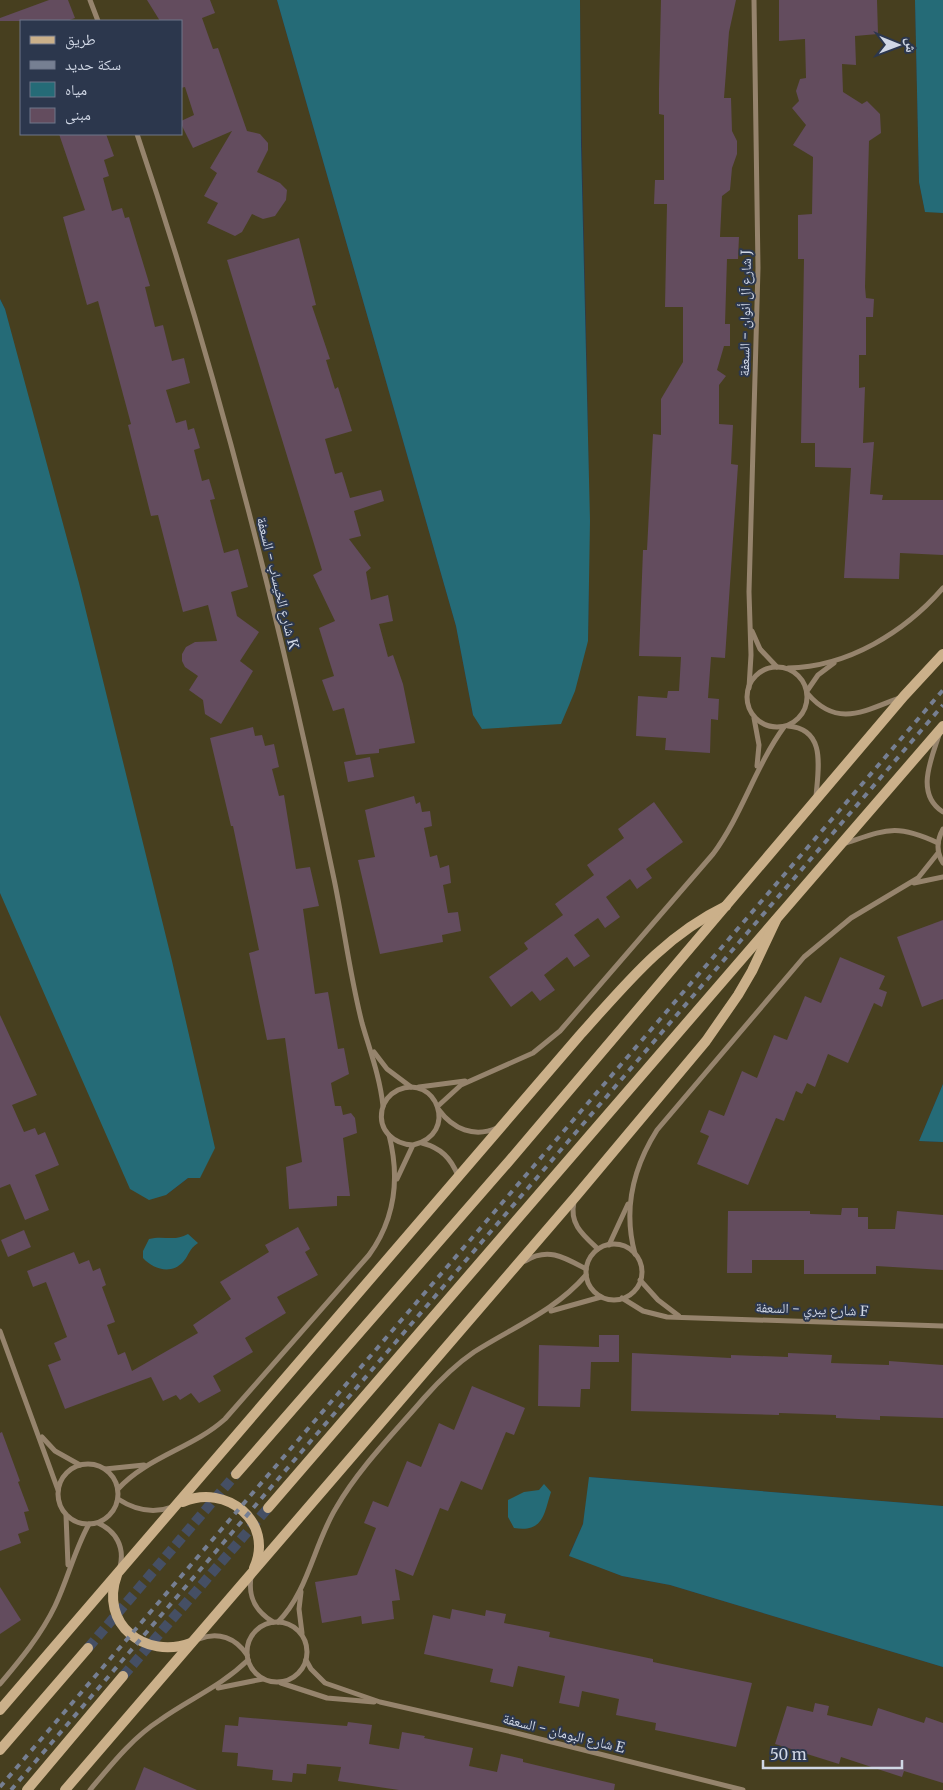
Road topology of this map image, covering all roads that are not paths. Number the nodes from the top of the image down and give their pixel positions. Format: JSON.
{"nodes":[{"id":1,"x":90,"y":0,"type":"edge"},
{"id":2,"x":754,"y":0,"type":"edge"},
{"id":3,"x":98,"y":20,"type":"edge"},
{"id":4,"x":137,"y":135,"type":"edge"},
{"id":5,"x":943,"y":588,"type":"edge"},
{"id":6,"x":750,"y":626,"type":"junction"},
{"id":7,"x":943,"y":654,"type":"edge"},
{"id":8,"x":841,"y":659,"type":"junction"},
{"id":9,"x":777,"y":667,"type":"junction"},
{"id":10,"x":785,"y":668,"type":"junction"},
{"id":11,"x":749,"y":688,"type":"junction"},
{"id":12,"x":807,"y":692,"type":"junction"},
{"id":13,"x":904,"y":696,"type":"junction"},
{"id":14,"x":754,"y":717,"type":"junction"},
{"id":15,"x":785,"y":727,"type":"junction"},
{"id":16,"x":942,"y":727,"type":"edge"},
{"id":17,"x":755,"y":774,"type":"junction"},
{"id":18,"x":816,"y":799,"type":"junction"},
{"id":19,"x":943,"y":812,"type":"edge"},
{"id":20,"x":943,"y":829,"type":"edge"},
{"id":21,"x":938,"y":843,"type":"junction"},
{"id":22,"x":840,"y":845,"type":"junction"},
{"id":23,"x":938,"y":853,"type":"junction"},
{"id":24,"x":943,"y":863,"type":"edge"},
{"id":25,"x":943,"y":876,"type":"edge"},
{"id":26,"x":909,"y":885,"type":"junction"},
{"id":27,"x":726,"y":906,"type":"junction"},
{"id":28,"x":776,"y":920,"type":"junction"},
{"id":29,"x":369,"y":1044,"type":"junction"},
{"id":30,"x":470,"y":1080,"type":"junction"},
{"id":31,"x":414,"y":1087,"type":"junction"},
{"id":32,"x":383,"y":1106,"type":"junction"},
{"id":33,"x":438,"y":1108,"type":"junction"},
{"id":34,"x":502,"y":1126,"type":"junction"},
{"id":35,"x":389,"y":1135,"type":"junction"},
{"id":36,"x":421,"y":1143,"type":"junction"},
{"id":37,"x":413,"y":1145,"type":"junction"},
{"id":38,"x":458,"y":1177,"type":"junction"},
{"id":39,"x":395,"y":1184,"type":"junction"},
{"id":40,"x":631,"y":1194,"type":"junction"},
{"id":41,"x":577,"y":1195,"type":"junction"},
{"id":42,"x":609,"y":1245,"type":"junction"},
{"id":43,"x":598,"y":1249,"type":"junction"},
{"id":44,"x":635,"y":1254,"type":"junction"},
{"id":45,"x":586,"y":1269,"type":"junction"},
{"id":46,"x":506,"y":1275,"type":"junction"},
{"id":47,"x":586,"y":1275,"type":"junction"},
{"id":48,"x":640,"y":1280,"type":"junction"},
{"id":49,"x":601,"y":1297,"type":"junction"},
{"id":50,"x":622,"y":1298,"type":"junction"},
{"id":51,"x":541,"y":1314,"type":"junction"},
{"id":52,"x":680,"y":1316,"type":"junction"},
{"id":53,"x":943,"y":1326,"type":"edge"},
{"id":54,"x":0,"y":1331,"type":"edge"},
{"id":55,"x":36,"y":1428,"type":"junction"},
{"id":56,"x":151,"y":1463,"type":"junction"},
{"id":57,"x":80,"y":1465,"type":"junction"},
{"id":58,"x":104,"y":1469,"type":"junction"},
{"id":59,"x":236,"y":1474,"type":"tunnel mouth"},
{"id":60,"x":118,"y":1489,"type":"junction"},
{"id":61,"x":58,"y":1491,"type":"junction"},
{"id":62,"x":118,"y":1499,"type":"junction"},
{"id":63,"x":180,"y":1503,"type":"junction"},
{"id":64,"x":268,"y":1508,"type":"tunnel mouth"},
{"id":65,"x":66,"y":1514,"type":"junction"},
{"id":66,"x":98,"y":1523,"type":"junction"},
{"id":67,"x":89,"y":1524,"type":"junction"},
{"id":68,"x":120,"y":1569,"type":"junction"},
{"id":69,"x":68,"y":1571,"type":"junction"},
{"id":70,"x":251,"y":1576,"type":"junction"},
{"id":71,"x":302,"y":1584,"type":"junction"},
{"id":72,"x":275,"y":1622,"type":"junction"},
{"id":73,"x":302,"y":1634,"type":"junction"},
{"id":74,"x":192,"y":1643,"type":"junction"},
{"id":75,"x":88,"y":1648,"type":"tunnel mouth"},
{"id":76,"x":248,"y":1657,"type":"junction"},
{"id":77,"x":306,"y":1660,"type":"junction"},
{"id":78,"x":123,"y":1676,"type":"tunnel mouth"},
{"id":79,"x":264,"y":1679,"type":"junction"},
{"id":80,"x":279,"y":1682,"type":"junction"},
{"id":81,"x":0,"y":1684,"type":"edge"},
{"id":82,"x":212,"y":1690,"type":"junction"},
{"id":83,"x":380,"y":1702,"type":"junction"},
{"id":84,"x":0,"y":1710,"type":"edge"},
{"id":85,"x":0,"y":1750,"type":"edge"},
{"id":86,"x":27,"y":1790,"type":"edge"},
{"id":87,"x":65,"y":1790,"type":"edge"},
{"id":88,"x":90,"y":1790,"type":"edge"},
{"id":89,"x":743,"y":1790,"type":"edge"}],
"edges":[{"from":1,"to":3,"type":"street"},
{"from":2,"to":6,"type":"street","name":"شارع آل أنوان - السعفة J"},
{"from":4,"to":29,"type":"street","name":"شارع الخيساب - السعفة K"},
{"from":5,"to":8,"type":"street"},
{"from":6,"to":9,"type":"street","name":"شارع آل أنوان - السعفة J"},
{"from":6,"to":11,"type":"street","name":"شارع آل أنوان - السعفة J"},
{"from":7,"to":13,"type":"street"},
{"from":8,"to":10,"type":"street"},
{"from":8,"to":12,"type":"street"},
{"from":9,"to":10,"type":"street"},
{"from":9,"to":11,"type":"street"},
{"from":10,"to":12,"type":"street"},
{"from":11,"to":14,"type":"street"},
{"from":12,"to":13,"type":"street"},
{"from":12,"to":15,"type":"street"},
{"from":13,"to":18,"type":"street"},
{"from":14,"to":15,"type":"street"},
{"from":14,"to":17,"type":"street"},
{"from":15,"to":17,"type":"street"},
{"from":15,"to":18,"type":"street"},
{"from":16,"to":19,"type":"street"},
{"from":16,"to":22,"type":"street"},
{"from":17,"to":30,"type":"street"},
{"from":18,"to":27,"type":"street"},
{"from":20,"to":21,"type":"street"},
{"from":21,"to":22,"type":"street"},
{"from":21,"to":23,"type":"street"},
{"from":22,"to":28,"type":"street"},
{"from":23,"to":24,"type":"street"},
{"from":23,"to":26,"type":"street"},
{"from":25,"to":26,"type":"street"},
{"from":26,"to":40,"type":"street"},
{"from":27,"to":34,"type":"street"},
{"from":27,"to":59,"type":"street"},
{"from":28,"to":41,"type":"street"},
{"from":28,"to":64,"type":"street"},
{"from":29,"to":31,"type":"street","name":"شارع الخيساب - السعفة K"},
{"from":29,"to":32,"type":"street","name":"شارع الخيساب - السعفة K"},
{"from":30,"to":31,"type":"street"},
{"from":30,"to":33,"type":"street"},
{"from":31,"to":32,"type":"street"},
{"from":31,"to":33,"type":"street"},
{"from":32,"to":35,"type":"street"},
{"from":33,"to":34,"type":"street"},
{"from":33,"to":36,"type":"street"},
{"from":34,"to":38,"type":"street"},
{"from":35,"to":37,"type":"street"},
{"from":35,"to":39,"type":"street"},
{"from":36,"to":37,"type":"street"},
{"from":36,"to":38,"type":"street"},
{"from":37,"to":39,"type":"street"},
{"from":38,"to":63,"type":"street"},
{"from":39,"to":56,"type":"street"},
{"from":40,"to":42,"type":"street"},
{"from":40,"to":44,"type":"street"},
{"from":41,"to":43,"type":"street"},
{"from":41,"to":46,"type":"street"},
{"from":42,"to":43,"type":"street"},
{"from":42,"to":44,"type":"street"},
{"from":43,"to":45,"type":"street"},
{"from":44,"to":48,"type":"street"},
{"from":45,"to":46,"type":"street"},
{"from":45,"to":47,"type":"street"},
{"from":46,"to":70,"type":"street"},
{"from":47,"to":49,"type":"street"},
{"from":47,"to":51,"type":"street"},
{"from":48,"to":50,"type":"street"},
{"from":48,"to":52,"type":"street"},
{"from":49,"to":50,"type":"street"},
{"from":49,"to":51,"type":"street"},
{"from":50,"to":52,"type":"street","name":"شارع يبري - السعفة F"},
{"from":51,"to":71,"type":"street"},
{"from":52,"to":53,"type":"street","name":"شارع يبري - السعفة F"},
{"from":54,"to":55,"type":"street"},
{"from":55,"to":57,"type":"street"},
{"from":55,"to":61,"type":"street"},
{"from":56,"to":58,"type":"street"},
{"from":56,"to":60,"type":"street"},
{"from":57,"to":58,"type":"street"},
{"from":57,"to":61,"type":"street"},
{"from":58,"to":60,"type":"street"},
{"from":60,"to":62,"type":"street"},
{"from":61,"to":65,"type":"street"},
{"from":62,"to":63,"type":"street"},
{"from":62,"to":66,"type":"street"},
{"from":63,"to":68,"type":"street"},
{"from":63,"to":70,"type":"street"},
{"from":65,"to":67,"type":"street"},
{"from":65,"to":69,"type":"street"},
{"from":66,"to":67,"type":"street"},
{"from":66,"to":68,"type":"street"},
{"from":67,"to":69,"type":"street"},
{"from":68,"to":74,"type":"street"},
{"from":68,"to":84,"type":"street"},
{"from":69,"to":81,"type":"street"},
{"from":70,"to":72,"type":"street"},
{"from":70,"to":74,"type":"street"},
{"from":71,"to":72,"type":"street"},
{"from":71,"to":73,"type":"street"},
{"from":72,"to":73,"type":"street"},
{"from":72,"to":76,"type":"street"},
{"from":73,"to":77,"type":"street"},
{"from":74,"to":76,"type":"street"},
{"from":74,"to":87,"type":"street"},
{"from":75,"to":85,"type":"street"},
{"from":76,"to":79,"type":"street"},
{"from":76,"to":82,"type":"street"},
{"from":77,"to":80,"type":"street"},
{"from":77,"to":83,"type":"street","name":"شارع البومان - السعفة E"},
{"from":78,"to":86,"type":"street"},
{"from":79,"to":80,"type":"street"},
{"from":79,"to":82,"type":"street"},
{"from":80,"to":83,"type":"street","name":"شارع البومان - السعفة E"},
{"from":82,"to":88,"type":"street"},
{"from":83,"to":89,"type":"street","name":"شارع البومان - السعفة E"}]}
